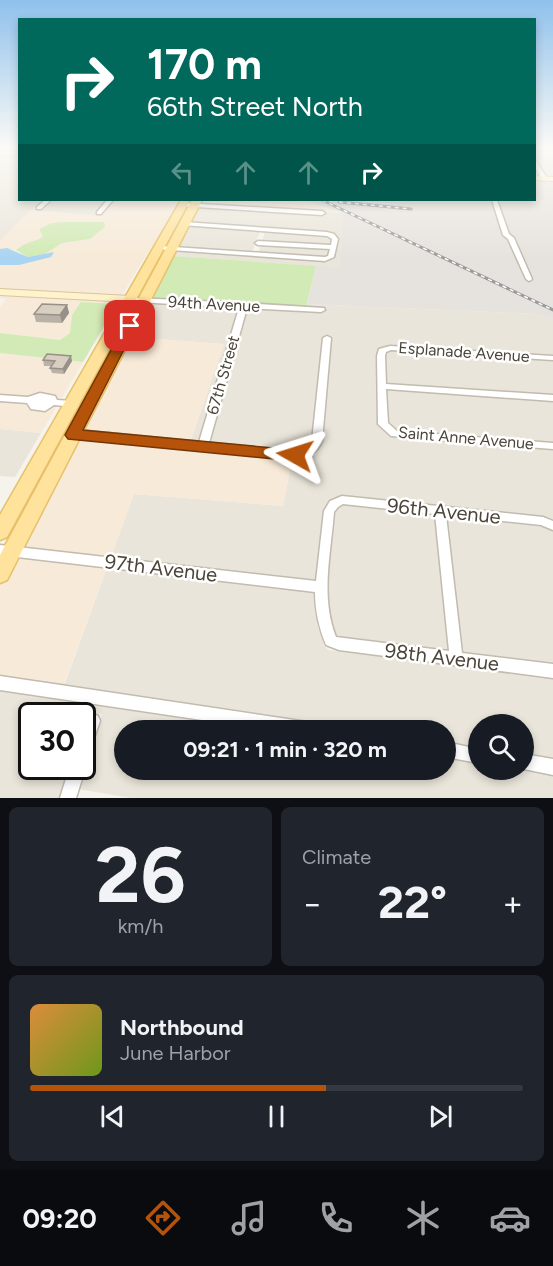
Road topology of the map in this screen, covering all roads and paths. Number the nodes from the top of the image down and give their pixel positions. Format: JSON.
{"nodes":[{"id":1,"x":47,"y":201,"type":"edge"},
{"id":2,"x":109,"y":201,"type":"edge"},
{"id":3,"x":494,"y":201,"type":"edge"},
{"id":4,"x":190,"y":203,"type":"edge"},
{"id":5,"x":39,"y":208,"type":"dead end"},
{"id":6,"x":99,"y":213,"type":"dead end"},
{"id":7,"x":322,"y":213,"type":"dead end"},
{"id":8,"x":184,"y":224,"type":"junction"},
{"id":9,"x":263,"y":230,"type":"junction"},
{"id":10,"x":258,"y":243,"type":"junction"},
{"id":11,"x":333,"y":247,"type":"junction"},
{"id":12,"x":165,"y":248,"type":"junction"},
{"id":13,"x":254,"y":255,"type":"junction"},
{"id":14,"x":529,"y":279,"type":"dead end"},
{"id":15,"x":0,"y":291,"type":"edge"},
{"id":16,"x":137,"y":300,"type":"junction"},
{"id":17,"x":244,"y":305,"type":"junction"},
{"id":18,"x":321,"y":310,"type":"dead end"},
{"id":19,"x":327,"y":338,"type":"dead end"},
{"id":20,"x":553,"y":358,"type":"edge"},
{"id":21,"x":382,"y":386,"type":"junction"},
{"id":22,"x":0,"y":398,"type":"edge"},
{"id":23,"x":553,"y":398,"type":"edge"},
{"id":24,"x":73,"y":404,"type":"junction"},
{"id":25,"x":64,"y":435,"type":"junction"},
{"id":26,"x":202,"y":445,"type":"junction"},
{"id":27,"x":553,"y":446,"type":"edge"},
{"id":28,"x":440,"y":511,"type":"junction"},
{"id":29,"x":553,"y":526,"type":"edge"},
{"id":30,"x":0,"y":532,"type":"edge"},
{"id":31,"x":6,"y":550,"type":"edge"},
{"id":32,"x":0,"y":574,"type":"edge"},
{"id":33,"x":322,"y":587,"type":"junction"},
{"id":34,"x":456,"y":658,"type":"junction"},
{"id":35,"x":553,"y":671,"type":"edge"},
{"id":36,"x":0,"y":683,"type":"edge"},
{"id":37,"x":247,"y":720,"type":"edge"},
{"id":38,"x":534,"y":764,"type":"edge"},
{"id":39,"x":553,"y":767,"type":"edge"},
{"id":40,"x":74,"y":780,"type":"edge"},
{"id":41,"x":70,"y":798,"type":"edge"}],
"edges":[{"from":1,"to":5,"type":"street"},
{"from":2,"to":6,"type":"street"},
{"from":3,"to":14,"type":"street"},
{"from":4,"to":7,"type":"street"},
{"from":4,"to":8,"type":"main road"},
{"from":4,"to":12,"type":"main road"},
{"from":8,"to":9,"type":"street"},
{"from":8,"to":12,"type":"main road"},
{"from":9,"to":10,"type":"street"},
{"from":9,"to":11,"type":"street"},
{"from":10,"to":11,"type":"street"},
{"from":10,"to":13,"type":"street"},
{"from":11,"to":13,"type":"street"},
{"from":12,"to":13,"type":"street"},
{"from":12,"to":16,"type":"main road"},
{"from":15,"to":16,"type":"street","name":"94th Avenue"},
{"from":16,"to":17,"type":"street","name":"94th Avenue"},
{"from":16,"to":24,"type":"main road"},
{"from":16,"to":25,"type":"main road"},
{"from":17,"to":18,"type":"street","name":"94th Avenue"},
{"from":17,"to":26,"type":"street","name":"67th Street"},
{"from":19,"to":26,"type":"street"},
{"from":20,"to":21,"type":"street","name":"Esplanade Avenue"},
{"from":21,"to":23,"type":"street"},
{"from":21,"to":27,"type":"street","name":"Saint Anne Avenue"},
{"from":22,"to":24,"type":"street"},
{"from":24,"to":25,"type":"main road"},
{"from":25,"to":26,"type":"street"},
{"from":25,"to":30,"type":"main road"},
{"from":25,"to":31,"type":"main road"},
{"from":28,"to":29,"type":"street","name":"96th Avenue"},
{"from":28,"to":33,"type":"street","name":"96th Avenue"},
{"from":28,"to":34,"type":"street"},
{"from":31,"to":32,"type":"main road"},
{"from":31,"to":33,"type":"street","name":"97th Avenue"},
{"from":33,"to":34,"type":"street","name":"98th Avenue"},
{"from":34,"to":35,"type":"street","name":"98th Avenue"},
{"from":36,"to":37,"type":"street"},
{"from":38,"to":39,"type":"street"},
{"from":40,"to":41,"type":"street"}]}
